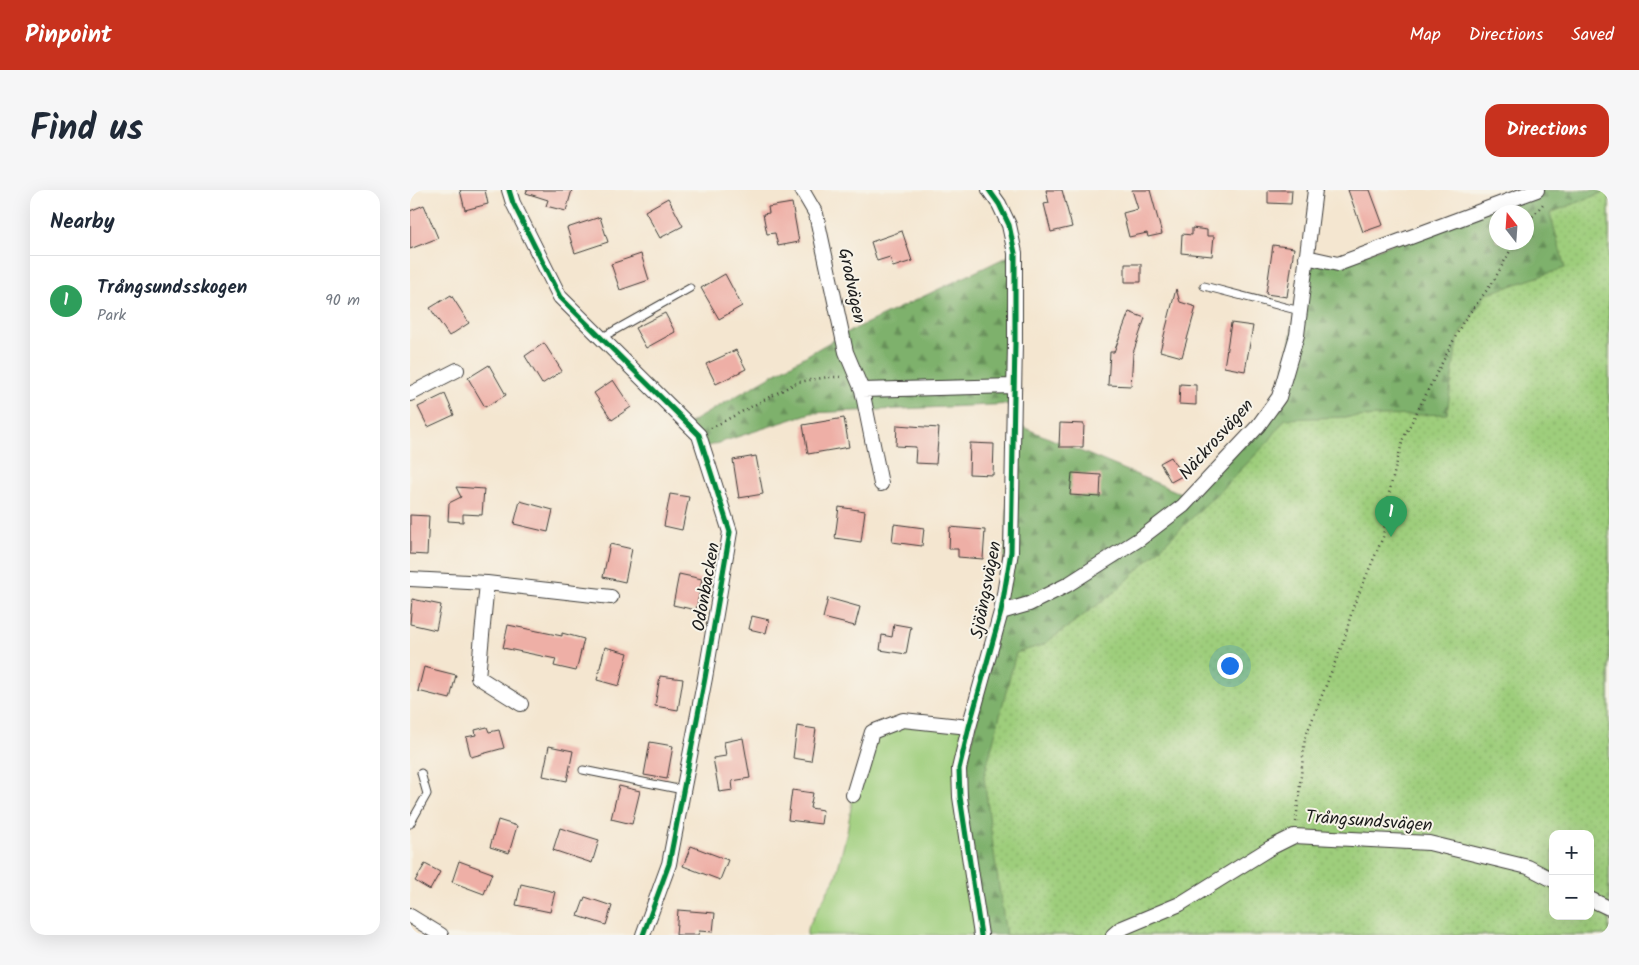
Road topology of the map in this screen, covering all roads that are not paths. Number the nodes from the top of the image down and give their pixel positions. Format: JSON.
{"nodes":[{"id":1,"x":509,"y":190,"type":"edge"},
{"id":2,"x":802,"y":190,"type":"edge"},
{"id":3,"x":990,"y":190,"type":"edge"},
{"id":4,"x":1314,"y":190,"type":"edge"},
{"id":5,"x":1542,"y":194,"type":"edge"},
{"id":6,"x":1306,"y":257,"type":"junction"},
{"id":7,"x":1204,"y":286,"type":"dead end"},
{"id":8,"x":690,"y":288,"type":"dead end"},
{"id":9,"x":1300,"y":311,"type":"junction"},
{"id":10,"x":601,"y":338,"type":"junction"},
{"id":11,"x":457,"y":370,"type":"dead end"},
{"id":12,"x":859,"y":384,"type":"junction"},
{"id":13,"x":1014,"y":386,"type":"junction"},
{"id":14,"x":410,"y":394,"type":"edge"},
{"id":15,"x":881,"y":484,"type":"dead end"},
{"id":16,"x":410,"y":579,"type":"edge"},
{"id":17,"x":487,"y":583,"type":"junction"},
{"id":18,"x":612,"y":597,"type":"dead end"},
{"id":19,"x":1001,"y":612,"type":"junction"},
{"id":20,"x":521,"y":704,"type":"dead end"},
{"id":21,"x":969,"y":727,"type":"junction"},
{"id":22,"x":582,"y":770,"type":"dead end"},
{"id":23,"x":421,"y":772,"type":"dead end"},
{"id":24,"x":683,"y":790,"type":"junction"},
{"id":25,"x":853,"y":795,"type":"dead end"},
{"id":26,"x":410,"y":824,"type":"edge"},
{"id":27,"x":1549,"y":878,"type":"edge"},
{"id":28,"x":1594,"y":901,"type":"edge"},
{"id":29,"x":1609,"y":908,"type":"edge"},
{"id":30,"x":410,"y":916,"type":"edge"},
{"id":31,"x":441,"y":935,"type":"edge"},
{"id":32,"x":643,"y":935,"type":"edge"},
{"id":33,"x":981,"y":935,"type":"edge"},
{"id":34,"x":1113,"y":935,"type":"edge"}],
"edges":[{"from":1,"to":10,"type":"street","name":"Odonbacken"},
{"from":2,"to":12,"type":"street","name":"Grodvägen"},
{"from":3,"to":13,"type":"street","name":"Sjöängsvägen"},
{"from":4,"to":6,"type":"street","name":"Näckrosvägen"},
{"from":5,"to":6,"type":"street"},
{"from":6,"to":9,"type":"street","name":"Näckrosvägen"},
{"from":7,"to":9,"type":"lane"},
{"from":8,"to":10,"type":"lane"},
{"from":9,"to":19,"type":"street","name":"Näckrosvägen"},
{"from":10,"to":24,"type":"street","name":"Odonbacken"},
{"from":11,"to":14,"type":"street"},
{"from":12,"to":13,"type":"street"},
{"from":12,"to":15,"type":"street","name":"Grodvägen"},
{"from":13,"to":19,"type":"street","name":"Sjöängsvägen"},
{"from":16,"to":17,"type":"street"},
{"from":17,"to":18,"type":"street"},
{"from":17,"to":20,"type":"street"},
{"from":19,"to":21,"type":"street","name":"Sjöängsvägen"},
{"from":21,"to":25,"type":"street"},
{"from":21,"to":33,"type":"street","name":"Sjöängsvägen"},
{"from":22,"to":24,"type":"lane"},
{"from":23,"to":26,"type":"lane"},
{"from":24,"to":32,"type":"street","name":"Odonbacken"},
{"from":27,"to":34,"type":"street","name":"Trångsundsvägen"},
{"from":28,"to":29,"type":"street"},
{"from":30,"to":31,"type":"street"}]}
